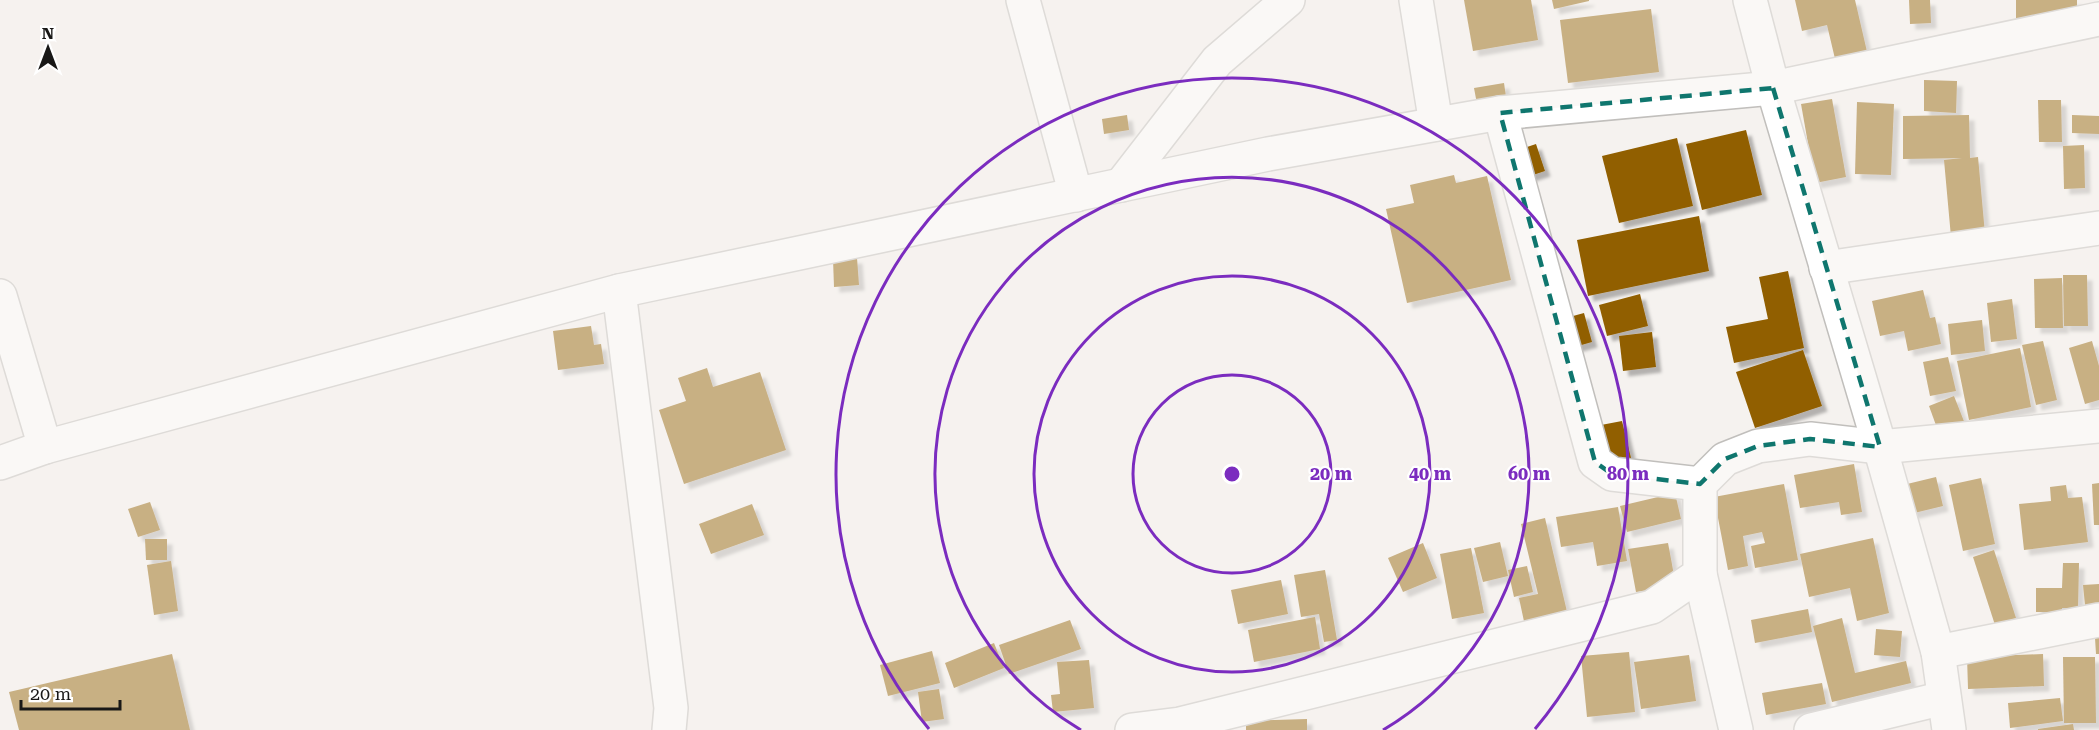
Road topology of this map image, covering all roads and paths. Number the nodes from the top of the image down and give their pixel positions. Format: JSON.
{"nodes":[{"id":1,"x":1023,"y":0,"type":"edge"},
{"id":2,"x":1288,"y":0,"type":"edge"},
{"id":3,"x":1416,"y":0,"type":"edge"},
{"id":4,"x":1750,"y":0,"type":"edge"},
{"id":5,"x":2099,"y":19,"type":"edge"},
{"id":6,"x":1773,"y":88,"type":"junction"},
{"id":7,"x":1500,"y":112,"type":"junction"},
{"id":8,"x":1436,"y":124,"type":"junction"},
{"id":9,"x":1121,"y":185,"type":"junction"},
{"id":10,"x":1076,"y":195,"type":"junction"},
{"id":11,"x":2099,"y":228,"type":"edge"},
{"id":12,"x":1826,"y":268,"type":"junction"},
{"id":13,"x":619,"y":291,"type":"junction"},
{"id":14,"x":0,"y":296,"type":"edge"},
{"id":15,"x":2099,"y":426,"type":"edge"},
{"id":16,"x":45,"y":447,"type":"junction"},
{"id":17,"x":1880,"y":447,"type":"junction"},
{"id":18,"x":2,"y":469,"type":"edge"},
{"id":19,"x":1700,"y":484,"type":"junction"},
{"id":20,"x":1700,"y":574,"type":"junction"},
{"id":21,"x":2099,"y":620,"type":"edge"},
{"id":22,"x":1938,"y":652,"type":"junction"},
{"id":23,"x":1944,"y":698,"type":"junction"},
{"id":24,"x":669,"y":730,"type":"edge"},
{"id":25,"x":1132,"y":730,"type":"edge"},
{"id":26,"x":1736,"y":730,"type":"edge"},
{"id":27,"x":1811,"y":730,"type":"edge"},
{"id":28,"x":1949,"y":730,"type":"edge"}],
"edges":[{"from":1,"to":10,"type":"street"},
{"from":2,"to":9,"type":"street"},
{"from":3,"to":8,"type":"street"},
{"from":4,"to":6,"type":"street"},
{"from":5,"to":6,"type":"street"},
{"from":6,"to":7,"type":"street"},
{"from":6,"to":12,"type":"street"},
{"from":7,"to":8,"type":"street"},
{"from":7,"to":19,"type":"street"},
{"from":8,"to":9,"type":"street"},
{"from":9,"to":10,"type":"street"},
{"from":10,"to":13,"type":"street"},
{"from":11,"to":12,"type":"street"},
{"from":12,"to":17,"type":"street"},
{"from":13,"to":16,"type":"street"},
{"from":13,"to":24,"type":"street"},
{"from":14,"to":16,"type":"street"},
{"from":15,"to":17,"type":"street"},
{"from":16,"to":18,"type":"street"},
{"from":17,"to":19,"type":"street"},
{"from":17,"to":22,"type":"street"},
{"from":19,"to":20,"type":"street"},
{"from":20,"to":25,"type":"street"},
{"from":20,"to":26,"type":"street"},
{"from":21,"to":22,"type":"street"},
{"from":22,"to":23,"type":"street"},
{"from":23,"to":27,"type":"street"},
{"from":23,"to":28,"type":"street"}]}
